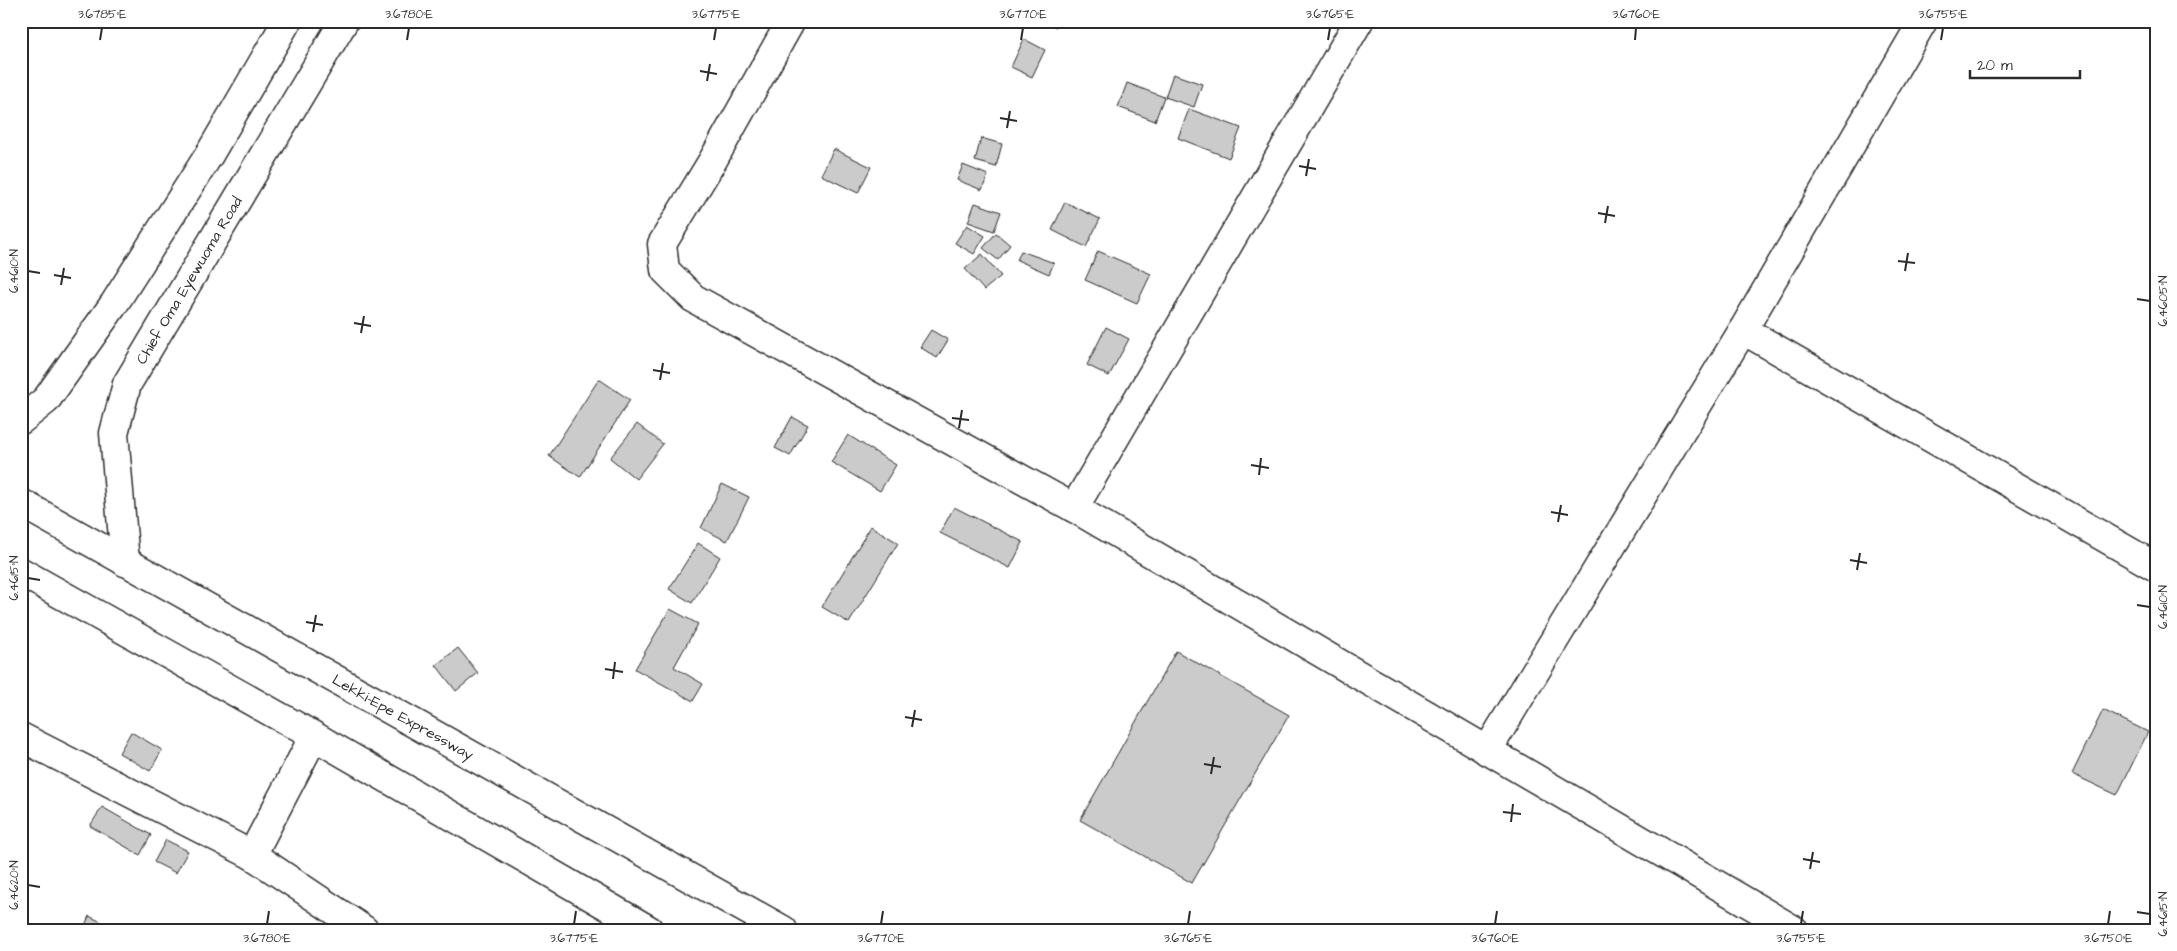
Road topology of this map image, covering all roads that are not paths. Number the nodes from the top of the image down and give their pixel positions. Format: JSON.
{"nodes":[{"id":1,"x":287,"y":21,"type":"edge"},
{"id":2,"x":344,"y":21,"type":"edge"},
{"id":3,"x":791,"y":21,"type":"edge"},
{"id":4,"x":1359,"y":21,"type":"edge"},
{"id":5,"x":1924,"y":21,"type":"edge"},
{"id":6,"x":1743,"y":330,"type":"junction"},
{"id":7,"x":21,"y":420,"type":"edge"},
{"id":8,"x":21,"y":503,"type":"edge"},
{"id":9,"x":1074,"y":508,"type":"junction"},
{"id":10,"x":125,"y":562,"type":"junction"},
{"id":11,"x":2156,"y":567,"type":"edge"},
{"id":12,"x":21,"y":572,"type":"edge"},
{"id":13,"x":314,"y":736,"type":"junction"},
{"id":14,"x":21,"y":738,"type":"edge"},
{"id":15,"x":1487,"y":751,"type":"junction"},
{"id":16,"x":252,"y":855,"type":"junction"},
{"id":17,"x":364,"y":930,"type":"edge"},
{"id":18,"x":649,"y":930,"type":"edge"},
{"id":19,"x":783,"y":930,"type":"edge"},
{"id":20,"x":1794,"y":930,"type":"edge"}],
"edges":[{"from":1,"to":7,"type":"main road"},
{"from":2,"to":10,"type":"main road","name":"Chief Oma Eyewuoma Road"},
{"from":3,"to":9,"type":"main road"},
{"from":4,"to":9,"type":"main road"},
{"from":5,"to":6,"type":"main road"},
{"from":6,"to":11,"type":"main road"},
{"from":6,"to":15,"type":"main road"},
{"from":8,"to":10,"type":"main road","name":"Lekki-Epe Expressway"},
{"from":9,"to":15,"type":"main road"},
{"from":10,"to":19,"type":"main road","name":"Lekki-Epe Expressway"},
{"from":12,"to":13,"type":"main road"},
{"from":13,"to":16,"type":"main road"},
{"from":13,"to":18,"type":"main road"},
{"from":14,"to":16,"type":"main road"},
{"from":15,"to":20,"type":"main road"},
{"from":16,"to":17,"type":"main road"}]}
